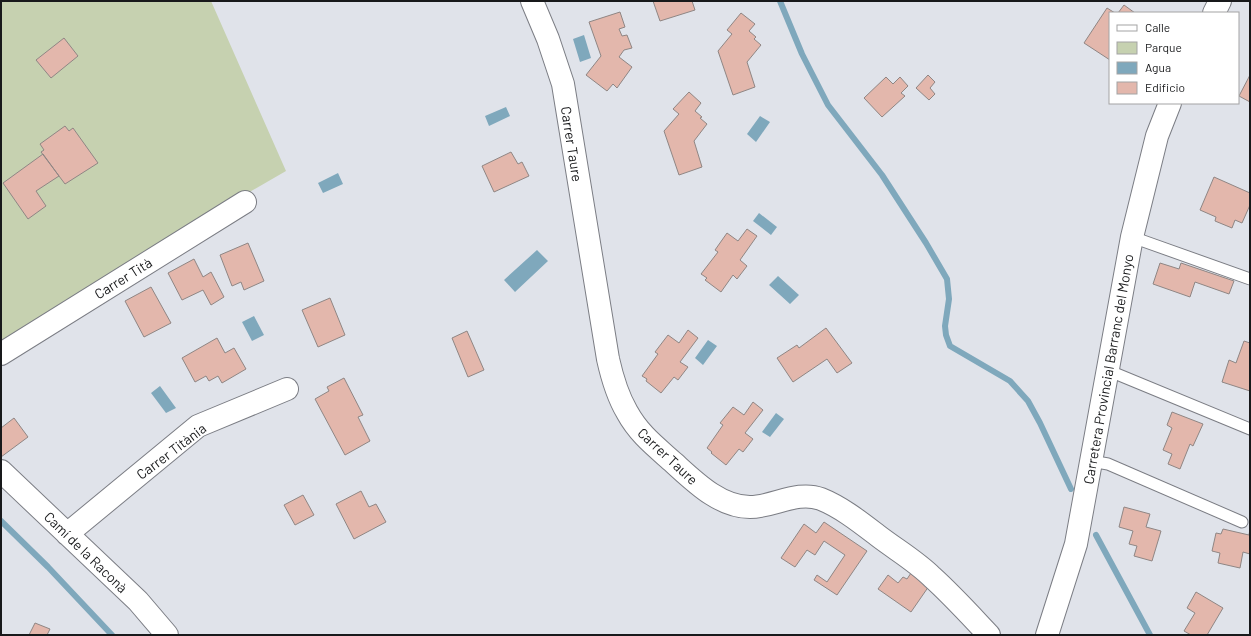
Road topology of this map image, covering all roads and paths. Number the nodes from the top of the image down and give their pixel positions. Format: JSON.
{"nodes":[{"id":1,"x":532,"y":1,"type":"edge"},
{"id":2,"x":1220,"y":1,"type":"edge"},
{"id":3,"x":1214,"y":12,"type":"edge"},
{"id":4,"x":1170,"y":104,"type":"edge"},
{"id":5,"x":244,"y":202,"type":"dead end"},
{"id":6,"x":1132,"y":237,"type":"junction"},
{"id":7,"x":1250,"y":279,"type":"edge"},
{"id":8,"x":1,"y":354,"type":"edge"},
{"id":9,"x":1107,"y":370,"type":"junction"},
{"id":10,"x":287,"y":389,"type":"dead end"},
{"id":11,"x":1250,"y":429,"type":"edge"},
{"id":12,"x":1091,"y":460,"type":"junction"},
{"id":13,"x":1,"y":471,"type":"edge"},
{"id":14,"x":1242,"y":522,"type":"dead end"},
{"id":15,"x":67,"y":534,"type":"junction"},
{"id":16,"x":167,"y":635,"type":"edge"},
{"id":17,"x":989,"y":635,"type":"edge"},
{"id":18,"x":1047,"y":635,"type":"edge"}],
"edges":[{"from":1,"to":17,"type":"street","name":"Carrer Taure"},
{"from":2,"to":3,"type":"street"},
{"from":4,"to":6,"type":"street","name":"Carretera Provincial Barranc del Monyo"},
{"from":5,"to":8,"type":"street","name":"Carrer Tità"},
{"from":6,"to":7,"type":"lane"},
{"from":6,"to":9,"type":"street","name":"Carretera Provincial Barranc del Monyo"},
{"from":9,"to":11,"type":"lane"},
{"from":9,"to":12,"type":"street","name":"Carretera Provincial Barranc del Monyo"},
{"from":10,"to":15,"type":"street","name":"Carrer Titània"},
{"from":12,"to":14,"type":"lane"},
{"from":12,"to":18,"type":"street","name":"Carretera Provincial Barranc del Monyo"},
{"from":13,"to":15,"type":"street","name":"Camí de la Raconà"},
{"from":15,"to":16,"type":"street","name":"Camí de la Raconà"}]}
